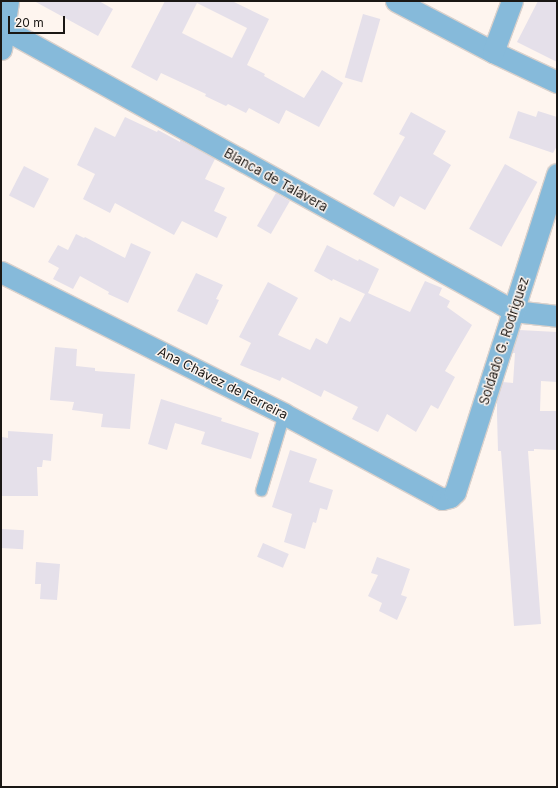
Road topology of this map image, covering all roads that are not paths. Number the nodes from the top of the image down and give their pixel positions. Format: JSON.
{"nodes":[{"id":1,"x":8,"y":1,"type":"edge"},
{"id":2,"x":396,"y":1,"type":"edge"},
{"id":3,"x":512,"y":1,"type":"edge"},
{"id":4,"x":2,"y":28,"type":"edge"},
{"id":5,"x":1,"y":49,"type":"edge"},
{"id":6,"x":493,"y":52,"type":"junction"},
{"id":7,"x":557,"y":82,"type":"edge"},
{"id":8,"x":557,"y":174,"type":"edge"},
{"id":9,"x":1,"y":272,"type":"edge"},
{"id":10,"x":514,"y":311,"type":"junction"},
{"id":11,"x":557,"y":316,"type":"edge"},
{"id":12,"x":284,"y":414,"type":"junction"},
{"id":13,"x":261,"y":490,"type":"dead end"},
{"id":14,"x":442,"y":499,"type":"joint"}],
"edges":[{"from":1,"to":4,"type":"street"},
{"from":2,"to":6,"type":"street"},
{"from":3,"to":6,"type":"street"},
{"from":4,"to":5,"type":"street"},
{"from":4,"to":10,"type":"street","name":"Blanca de Talavera"},
{"from":6,"to":7,"type":"street"},
{"from":8,"to":10,"type":"street","name":"Soldado G. Rodriguez"},
{"from":9,"to":12,"type":"street","name":"Ana Chávez de Ferreira"},
{"from":10,"to":11,"type":"street","name":"Blanca de Talavera"},
{"from":10,"to":14,"type":"street","name":"Soldado G. Rodriguez"},
{"from":12,"to":13,"type":"lane"},
{"from":12,"to":14,"type":"street","name":"Ana Chávez de Ferreira"}]}
